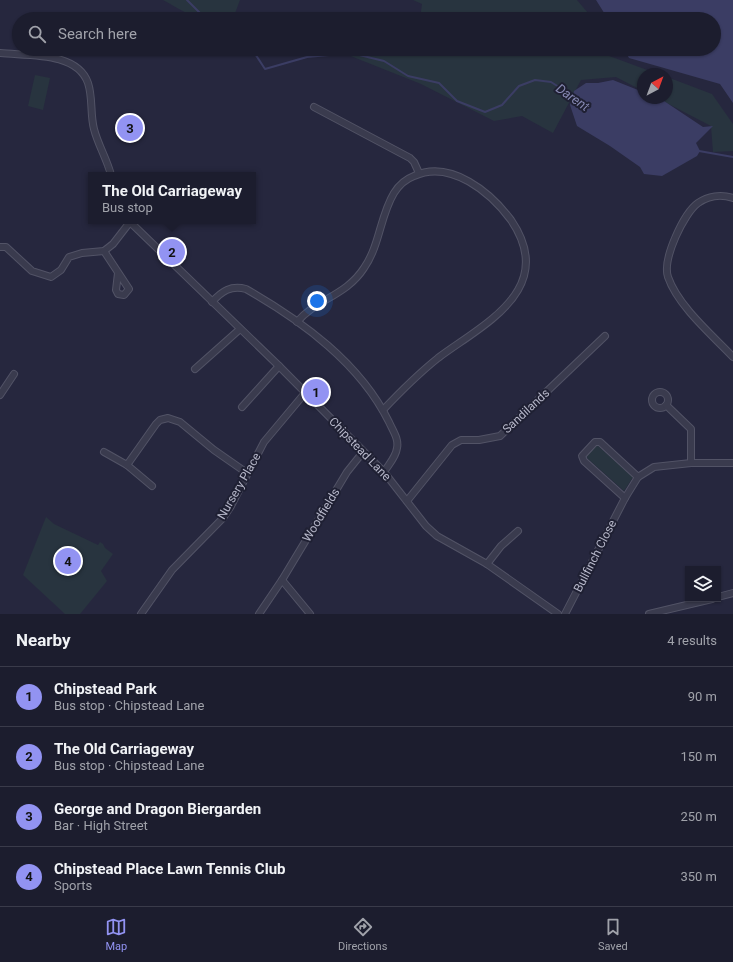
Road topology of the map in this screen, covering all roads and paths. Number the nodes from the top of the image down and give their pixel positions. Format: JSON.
{"nodes":[{"id":1,"x":0,"y":53,"type":"edge"},
{"id":2,"x":12,"y":54,"type":"edge"},
{"id":3,"x":49,"y":56,"type":"edge"},
{"id":4,"x":314,"y":107,"type":"dead end"},
{"id":5,"x":110,"y":172,"type":"edge"},
{"id":6,"x":419,"y":173,"type":"junction"},
{"id":7,"x":733,"y":198,"type":"edge"},
{"id":8,"x":128,"y":224,"type":"edge"},
{"id":9,"x":132,"y":224,"type":"edge"},
{"id":10,"x":0,"y":247,"type":"edge"},
{"id":11,"x":104,"y":251,"type":"junction"},
{"id":12,"x":118,"y":273,"type":"dead end"},
{"id":13,"x":212,"y":302,"type":"junction"},
{"id":14,"x":297,"y":322,"type":"junction"},
{"id":15,"x":240,"y":329,"type":"junction"},
{"id":16,"x":605,"y":336,"type":"dead end"},
{"id":17,"x":733,"y":357,"type":"edge"},
{"id":18,"x":279,"y":366,"type":"junction"},
{"id":19,"x":195,"y":369,"type":"dead end"},
{"id":20,"x":14,"y":374,"type":"dead end"},
{"id":21,"x":305,"y":393,"type":"junction"},
{"id":22,"x":0,"y":395,"type":"edge"},
{"id":23,"x":666,"y":405,"type":"dead end"},
{"id":24,"x":242,"y":407,"type":"dead end"},
{"id":25,"x":383,"y":410,"type":"junction"},
{"id":26,"x":104,"y":452,"type":"dead end"},
{"id":27,"x":363,"y":452,"type":"junction"},
{"id":28,"x":691,"y":463,"type":"junction"},
{"id":29,"x":733,"y":463,"type":"edge"},
{"id":30,"x":127,"y":465,"type":"junction"},
{"id":31,"x":384,"y":472,"type":"junction"},
{"id":32,"x":247,"y":473,"type":"junction"},
{"id":33,"x":638,"y":477,"type":"junction"},
{"id":34,"x":152,"y":486,"type":"dead end"},
{"id":35,"x":625,"y":498,"type":"junction"},
{"id":36,"x":407,"y":501,"type":"junction"},
{"id":37,"x":518,"y":531,"type":"dead end"},
{"id":38,"x":487,"y":564,"type":"junction"},
{"id":39,"x":282,"y":580,"type":"junction"},
{"id":40,"x":733,"y":593,"type":"edge"},
{"id":41,"x":721,"y":596,"type":"edge"},
{"id":42,"x":699,"y":602,"type":"edge"},
{"id":43,"x":141,"y":614,"type":"edge"},
{"id":44,"x":259,"y":614,"type":"edge"},
{"id":45,"x":310,"y":614,"type":"edge"},
{"id":46,"x":558,"y":614,"type":"edge"},
{"id":47,"x":565,"y":614,"type":"edge"},
{"id":48,"x":649,"y":614,"type":"edge"}],
"edges":[{"from":1,"to":2,"type":"street"},
{"from":3,"to":5,"type":"street"},
{"from":4,"to":6,"type":"street"},
{"from":6,"to":14,"type":"street"},
{"from":6,"to":25,"type":"street"},
{"from":7,"to":17,"type":"street"},
{"from":8,"to":11,"type":"street"},
{"from":9,"to":13,"type":"street","name":"Chipstead Lane"},
{"from":10,"to":11,"type":"street"},
{"from":11,"to":12,"type":"street"},
{"from":13,"to":14,"type":"street"},
{"from":13,"to":15,"type":"street","name":"Chipstead Lane"},
{"from":14,"to":25,"type":"street"},
{"from":15,"to":18,"type":"street","name":"Chipstead Lane"},
{"from":15,"to":19,"type":"street"},
{"from":16,"to":36,"type":"street","name":"Sandilands"},
{"from":18,"to":21,"type":"street","name":"Chipstead Lane"},
{"from":18,"to":24,"type":"street"},
{"from":20,"to":22,"type":"street"},
{"from":21,"to":27,"type":"street","name":"Chipstead Lane"},
{"from":21,"to":32,"type":"street","name":"Nursery Place"},
{"from":23,"to":28,"type":"street"},
{"from":25,"to":31,"type":"street"},
{"from":26,"to":30,"type":"street"},
{"from":27,"to":31,"type":"street","name":"Chipstead Lane"},
{"from":27,"to":39,"type":"street","name":"Woodfields"},
{"from":28,"to":29,"type":"street","name":"Bullfinch Close"},
{"from":28,"to":33,"type":"street","name":"Bullfinch Close"},
{"from":30,"to":32,"type":"street"},
{"from":30,"to":34,"type":"street"},
{"from":31,"to":36,"type":"street","name":"Chipstead Lane"},
{"from":32,"to":43,"type":"street","name":"Nursery Place"},
{"from":33,"to":35,"type":"street","name":"Bullfinch Close"},
{"from":33,"to":35,"type":"street"},
{"from":35,"to":47,"type":"street","name":"Bullfinch Close"},
{"from":36,"to":38,"type":"street","name":"Chipstead Lane"},
{"from":37,"to":38,"type":"street"},
{"from":38,"to":46,"type":"street","name":"Chipstead Lane"},
{"from":39,"to":44,"type":"street","name":"Woodfields"},
{"from":39,"to":45,"type":"street"},
{"from":40,"to":41,"type":"street"},
{"from":42,"to":48,"type":"street"}]}
